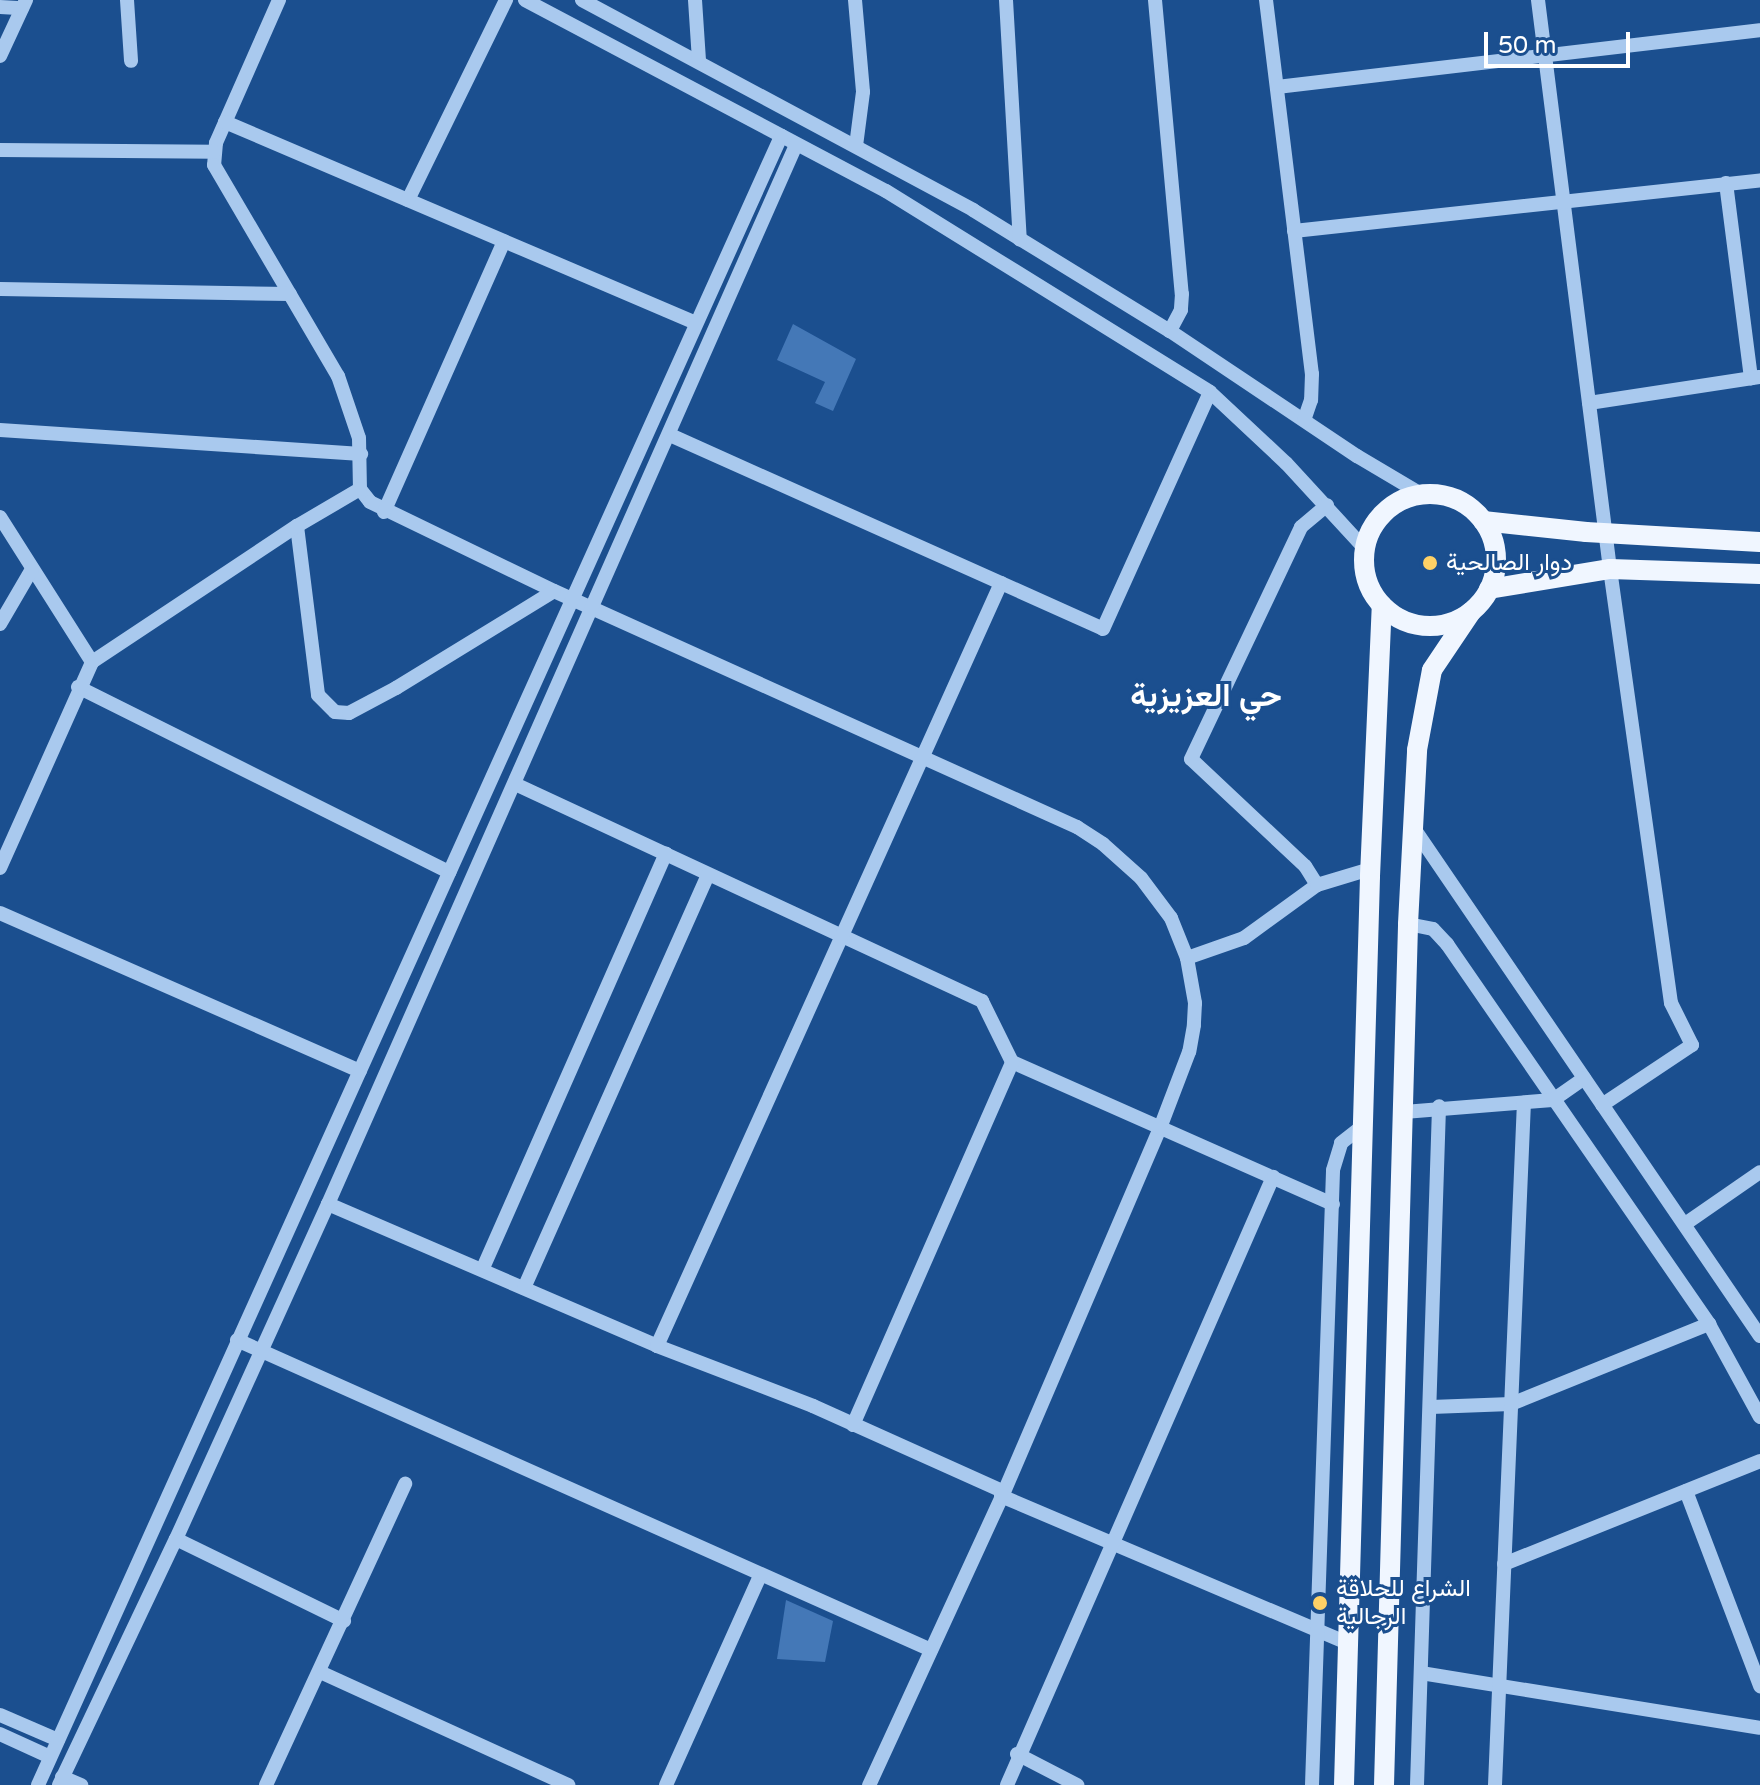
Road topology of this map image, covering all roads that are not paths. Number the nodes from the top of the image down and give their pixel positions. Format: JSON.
{"nodes":[{"id":1,"x":127,"y":0,"type":"edge"},
{"id":2,"x":279,"y":0,"type":"edge"},
{"id":3,"x":506,"y":0,"type":"edge"},
{"id":4,"x":525,"y":0,"type":"edge"},
{"id":5,"x":582,"y":0,"type":"edge"},
{"id":6,"x":695,"y":0,"type":"edge"},
{"id":7,"x":855,"y":0,"type":"edge"},
{"id":8,"x":1006,"y":0,"type":"edge"},
{"id":9,"x":1155,"y":0,"type":"edge"},
{"id":10,"x":1266,"y":0,"type":"edge"},
{"id":11,"x":1538,"y":0,"type":"edge"},
{"id":12,"x":24,"y":4,"type":"edge"},
{"id":13,"x":0,"y":7,"type":"edge"},
{"id":14,"x":1760,"y":30,"type":"edge"},
{"id":15,"x":1545,"y":55,"type":"junction"},
{"id":16,"x":0,"y":56,"type":"edge"},
{"id":17,"x":131,"y":61,"type":"dead end"},
{"id":18,"x":699,"y":61,"type":"junction"},
{"id":19,"x":1277,"y":87,"type":"junction"},
{"id":20,"x":225,"y":122,"type":"junction"},
{"id":21,"x":781,"y":136,"type":"junction"},
{"id":22,"x":796,"y":145,"type":"junction"},
{"id":23,"x":856,"y":146,"type":"junction"},
{"id":24,"x":0,"y":150,"type":"edge"},
{"id":25,"x":214,"y":152,"type":"junction"},
{"id":26,"x":1760,"y":180,"type":"edge"},
{"id":27,"x":1726,"y":183,"type":"junction"},
{"id":28,"x":408,"y":200,"type":"junction"},
{"id":29,"x":1564,"y":201,"type":"junction"},
{"id":30,"x":1294,"y":231,"type":"junction"},
{"id":31,"x":1020,"y":240,"type":"junction"},
{"id":32,"x":504,"y":241,"type":"junction"},
{"id":33,"x":0,"y":289,"type":"edge"},
{"id":34,"x":290,"y":294,"type":"junction"},
{"id":35,"x":696,"y":323,"type":"junction"},
{"id":36,"x":1170,"y":331,"type":"junction"},
{"id":37,"x":1756,"y":378,"type":"edge"},
{"id":38,"x":1210,"y":392,"type":"junction"},
{"id":39,"x":1589,"y":403,"type":"junction"},
{"id":40,"x":1304,"y":420,"type":"junction"},
{"id":41,"x":0,"y":430,"type":"edge"},
{"id":42,"x":670,"y":435,"type":"junction"},
{"id":43,"x":361,"y":454,"type":"junction"},
{"id":44,"x":360,"y":489,"type":"junction"},
{"id":45,"x":1421,"y":494,"type":"junction"},
{"id":46,"x":1327,"y":505,"type":"junction"},
{"id":47,"x":384,"y":512,"type":"junction"},
{"id":48,"x":0,"y":517,"type":"edge"},
{"id":49,"x":1483,"y":521,"type":"junction"},
{"id":50,"x":297,"y":526,"type":"junction"},
{"id":51,"x":1606,"y":534,"type":"junction"},
{"id":52,"x":1760,"y":542,"type":"edge"},
{"id":53,"x":1365,"y":549,"type":"junction"},
{"id":54,"x":32,"y":569,"type":"junction"},
{"id":55,"x":1610,"y":569,"type":"junction"},
{"id":56,"x":1759,"y":579,"type":"edge"},
{"id":57,"x":1001,"y":583,"type":"junction"},
{"id":58,"x":1489,"y":589,"type":"junction"},
{"id":59,"x":554,"y":591,"type":"junction"},
{"id":60,"x":572,"y":599,"type":"junction"},
{"id":61,"x":1382,"y":605,"type":"junction"},
{"id":62,"x":594,"y":608,"type":"junction"},
{"id":63,"x":1471,"y":612,"type":"junction"},
{"id":64,"x":0,"y":624,"type":"edge"},
{"id":65,"x":92,"y":662,"type":"junction"},
{"id":66,"x":78,"y":687,"type":"junction"},
{"id":67,"x":924,"y":757,"type":"junction"},
{"id":68,"x":515,"y":784,"type":"junction"},
{"id":69,"x":1413,"y":827,"type":"junction"},
{"id":70,"x":666,"y":854,"type":"junction"},
{"id":71,"x":0,"y":868,"type":"edge"},
{"id":72,"x":1370,"y":869,"type":"junction"},
{"id":73,"x":449,"y":872,"type":"junction"},
{"id":74,"x":708,"y":875,"type":"junction"},
{"id":75,"x":1317,"y":885,"type":"junction"},
{"id":76,"x":0,"y":913,"type":"edge"},
{"id":77,"x":1408,"y":924,"type":"junction"},
{"id":78,"x":844,"y":937,"type":"junction"},
{"id":79,"x":1187,"y":958,"type":"junction"},
{"id":80,"x":1012,"y":1062,"type":"junction"},
{"id":81,"x":360,"y":1071,"type":"junction"},
{"id":82,"x":1584,"y":1078,"type":"junction"},
{"id":83,"x":1553,"y":1100,"type":"junction"},
{"id":84,"x":1524,"y":1103,"type":"junction"},
{"id":85,"x":1602,"y":1105,"type":"junction"},
{"id":86,"x":1439,"y":1106,"type":"junction"},
{"id":87,"x":1404,"y":1112,"type":"junction"},
{"id":88,"x":1363,"y":1126,"type":"junction"},
{"id":89,"x":1160,"y":1128,"type":"junction"},
{"id":90,"x":1760,"y":1172,"type":"edge"},
{"id":91,"x":1273,"y":1177,"type":"junction"},
{"id":92,"x":328,"y":1204,"type":"junction"},
{"id":93,"x":1333,"y":1204,"type":"junction"},
{"id":94,"x":1685,"y":1224,"type":"junction"},
{"id":95,"x":483,"y":1268,"type":"junction"},
{"id":96,"x":524,"y":1288,"type":"junction"},
{"id":97,"x":1709,"y":1324,"type":"junction"},
{"id":98,"x":1760,"y":1334,"type":"edge"},
{"id":99,"x":237,"y":1340,"type":"junction"},
{"id":100,"x":657,"y":1346,"type":"junction"},
{"id":101,"x":262,"y":1351,"type":"junction"},
{"id":102,"x":1511,"y":1404,"type":"junction"},
{"id":103,"x":1431,"y":1407,"type":"junction"},
{"id":104,"x":1760,"y":1417,"type":"edge"},
{"id":105,"x":853,"y":1425,"type":"junction"},
{"id":106,"x":1760,"y":1461,"type":"edge"},
{"id":107,"x":405,"y":1484,"type":"dead end"},
{"id":108,"x":1686,"y":1491,"type":"junction"},
{"id":109,"x":1003,"y":1494,"type":"junction"},
{"id":110,"x":176,"y":1539,"type":"junction"},
{"id":111,"x":1109,"y":1545,"type":"junction"},
{"id":112,"x":1504,"y":1564,"type":"junction"},
{"id":113,"x":761,"y":1574,"type":"junction"},
{"id":114,"x":344,"y":1621,"type":"junction"},
{"id":115,"x":1318,"y":1631,"type":"junction"},
{"id":116,"x":1348,"y":1643,"type":"junction"},
{"id":117,"x":931,"y":1650,"type":"junction"},
{"id":118,"x":320,"y":1672,"type":"junction"},
{"id":119,"x":1421,"y":1673,"type":"junction"},
{"id":120,"x":1499,"y":1685,"type":"junction"},
{"id":121,"x":1760,"y":1686,"type":"edge"},
{"id":122,"x":0,"y":1715,"type":"edge"},
{"id":123,"x":1760,"y":1728,"type":"edge"},
{"id":124,"x":0,"y":1734,"type":"edge"},
{"id":125,"x":58,"y":1740,"type":"junction"},
{"id":126,"x":1017,"y":1754,"type":"junction"},
{"id":127,"x":50,"y":1757,"type":"junction"},
{"id":128,"x":60,"y":1781,"type":"edge"},
{"id":129,"x":38,"y":1785,"type":"edge"},
{"id":130,"x":81,"y":1785,"type":"edge"},
{"id":131,"x":266,"y":1785,"type":"edge"},
{"id":132,"x":568,"y":1785,"type":"edge"},
{"id":133,"x":666,"y":1785,"type":"edge"},
{"id":134,"x":869,"y":1785,"type":"edge"},
{"id":135,"x":1007,"y":1785,"type":"edge"},
{"id":136,"x":1077,"y":1785,"type":"edge"},
{"id":137,"x":1312,"y":1785,"type":"edge"},
{"id":138,"x":1344,"y":1785,"type":"edge"},
{"id":139,"x":1384,"y":1785,"type":"edge"},
{"id":140,"x":1417,"y":1785,"type":"edge"},
{"id":141,"x":1495,"y":1785,"type":"edge"}],
"edges":[{"from":1,"to":17,"type":"street"},
{"from":2,"to":20,"type":"street"},
{"from":3,"to":28,"type":"street"},
{"from":4,"to":21,"type":"street"},
{"from":5,"to":18,"type":"street"},
{"from":6,"to":18,"type":"street"},
{"from":7,"to":23,"type":"street"},
{"from":8,"to":31,"type":"street"},
{"from":9,"to":36,"type":"street"},
{"from":10,"to":19,"type":"street"},
{"from":11,"to":15,"type":"street"},
{"from":12,"to":13,"type":"street"},
{"from":12,"to":16,"type":"street"},
{"from":14,"to":15,"type":"street"},
{"from":15,"to":19,"type":"street"},
{"from":15,"to":29,"type":"street"},
{"from":18,"to":23,"type":"street"},
{"from":19,"to":30,"type":"street"},
{"from":20,"to":25,"type":"street"},
{"from":20,"to":28,"type":"street"},
{"from":21,"to":22,"type":"street"},
{"from":21,"to":35,"type":"street"},
{"from":22,"to":38,"type":"street"},
{"from":22,"to":42,"type":"street"},
{"from":23,"to":31,"type":"street"},
{"from":24,"to":25,"type":"street"},
{"from":25,"to":34,"type":"street"},
{"from":26,"to":27,"type":"street"},
{"from":27,"to":29,"type":"street"},
{"from":27,"to":37,"type":"street"},
{"from":28,"to":32,"type":"street"},
{"from":29,"to":30,"type":"street"},
{"from":29,"to":39,"type":"street"},
{"from":30,"to":40,"type":"street"},
{"from":31,"to":36,"type":"street"},
{"from":32,"to":35,"type":"street"},
{"from":32,"to":47,"type":"street"},
{"from":33,"to":34,"type":"street"},
{"from":34,"to":43,"type":"street"},
{"from":35,"to":60,"type":"street"},
{"from":36,"to":40,"type":"street"},
{"from":37,"to":39,"type":"street"},
{"from":38,"to":46,"type":"street"},
{"from":38,"to":57,"type":"street"},
{"from":39,"to":51,"type":"street"},
{"from":40,"to":45,"type":"street"},
{"from":41,"to":43,"type":"street"},
{"from":42,"to":57,"type":"street"},
{"from":42,"to":62,"type":"street"},
{"from":43,"to":44,"type":"street"},
{"from":44,"to":47,"type":"street"},
{"from":44,"to":50,"type":"street"},
{"from":45,"to":49,"type":"main road"},
{"from":45,"to":53,"type":"main road"},
{"from":46,"to":53,"type":"street"},
{"from":46,"to":75,"type":"street"},
{"from":47,"to":59,"type":"street"},
{"from":48,"to":54,"type":"street"},
{"from":49,"to":51,"type":"main road"},
{"from":49,"to":58,"type":"main road"},
{"from":50,"to":59,"type":"street"},
{"from":50,"to":65,"type":"street"},
{"from":51,"to":52,"type":"main road"},
{"from":51,"to":55,"type":"street"},
{"from":53,"to":61,"type":"main road"},
{"from":54,"to":64,"type":"street"},
{"from":54,"to":65,"type":"street"},
{"from":55,"to":56,"type":"main road"},
{"from":55,"to":58,"type":"main road"},
{"from":55,"to":85,"type":"street"},
{"from":57,"to":67,"type":"street"},
{"from":58,"to":63,"type":"main road"},
{"from":59,"to":60,"type":"street"},
{"from":60,"to":62,"type":"street"},
{"from":60,"to":73,"type":"street"},
{"from":61,"to":63,"type":"main road"},
{"from":61,"to":72,"type":"main road"},
{"from":62,"to":67,"type":"street"},
{"from":62,"to":68,"type":"street"},
{"from":63,"to":69,"type":"main road"},
{"from":65,"to":66,"type":"street"},
{"from":66,"to":71,"type":"street"},
{"from":66,"to":73,"type":"street"},
{"from":67,"to":78,"type":"street"},
{"from":67,"to":79,"type":"street"},
{"from":68,"to":70,"type":"street"},
{"from":68,"to":92,"type":"street"},
{"from":69,"to":77,"type":"main road"},
{"from":69,"to":82,"type":"street"},
{"from":70,"to":74,"type":"street"},
{"from":70,"to":95,"type":"street"},
{"from":72,"to":75,"type":"street"},
{"from":72,"to":88,"type":"main road"},
{"from":73,"to":81,"type":"street"},
{"from":74,"to":78,"type":"street"},
{"from":74,"to":96,"type":"street"},
{"from":75,"to":79,"type":"street"},
{"from":76,"to":81,"type":"street"},
{"from":77,"to":83,"type":"street"},
{"from":77,"to":87,"type":"main road"},
{"from":78,"to":80,"type":"street"},
{"from":78,"to":100,"type":"street"},
{"from":79,"to":89,"type":"street"},
{"from":80,"to":89,"type":"street"},
{"from":80,"to":105,"type":"street"},
{"from":81,"to":99,"type":"street"},
{"from":82,"to":83,"type":"street"},
{"from":82,"to":85,"type":"street"},
{"from":83,"to":84,"type":"street"},
{"from":83,"to":97,"type":"street"},
{"from":84,"to":86,"type":"street"},
{"from":84,"to":102,"type":"street"},
{"from":85,"to":94,"type":"street"},
{"from":86,"to":87,"type":"street"},
{"from":86,"to":103,"type":"street"},
{"from":87,"to":139,"type":"main road"},
{"from":88,"to":93,"type":"street"},
{"from":88,"to":116,"type":"main road"},
{"from":89,"to":91,"type":"street"},
{"from":89,"to":109,"type":"street"},
{"from":90,"to":94,"type":"street"},
{"from":91,"to":93,"type":"street"},
{"from":91,"to":111,"type":"street"},
{"from":92,"to":95,"type":"street"},
{"from":92,"to":101,"type":"street"},
{"from":93,"to":115,"type":"street"},
{"from":94,"to":98,"type":"street"},
{"from":95,"to":96,"type":"street"},
{"from":96,"to":100,"type":"street"},
{"from":97,"to":102,"type":"street"},
{"from":97,"to":104,"type":"street"},
{"from":99,"to":101,"type":"street"},
{"from":99,"to":125,"type":"street"},
{"from":100,"to":105,"type":"street"},
{"from":101,"to":110,"type":"street"},
{"from":101,"to":113,"type":"street"},
{"from":102,"to":103,"type":"street"},
{"from":102,"to":112,"type":"street"},
{"from":103,"to":119,"type":"street"},
{"from":105,"to":109,"type":"street"},
{"from":106,"to":108,"type":"street"},
{"from":107,"to":114,"type":"street"},
{"from":108,"to":112,"type":"street"},
{"from":108,"to":121,"type":"street"},
{"from":109,"to":111,"type":"street"},
{"from":109,"to":117,"type":"street"},
{"from":110,"to":114,"type":"street"},
{"from":110,"to":128,"type":"street"},
{"from":111,"to":115,"type":"street"},
{"from":111,"to":126,"type":"street"},
{"from":112,"to":120,"type":"street"},
{"from":113,"to":117,"type":"street"},
{"from":113,"to":133,"type":"street"},
{"from":114,"to":118,"type":"street"},
{"from":115,"to":116,"type":"street"},
{"from":115,"to":137,"type":"street"},
{"from":116,"to":138,"type":"main road"},
{"from":117,"to":134,"type":"street"},
{"from":118,"to":131,"type":"street"},
{"from":118,"to":132,"type":"street"},
{"from":119,"to":120,"type":"street"},
{"from":119,"to":140,"type":"street"},
{"from":120,"to":123,"type":"street"},
{"from":120,"to":141,"type":"street"},
{"from":122,"to":125,"type":"street"},
{"from":124,"to":127,"type":"street"},
{"from":125,"to":127,"type":"street"},
{"from":126,"to":135,"type":"street"},
{"from":126,"to":136,"type":"street"},
{"from":127,"to":129,"type":"street"},
{"from":128,"to":130,"type":"street"}]}
